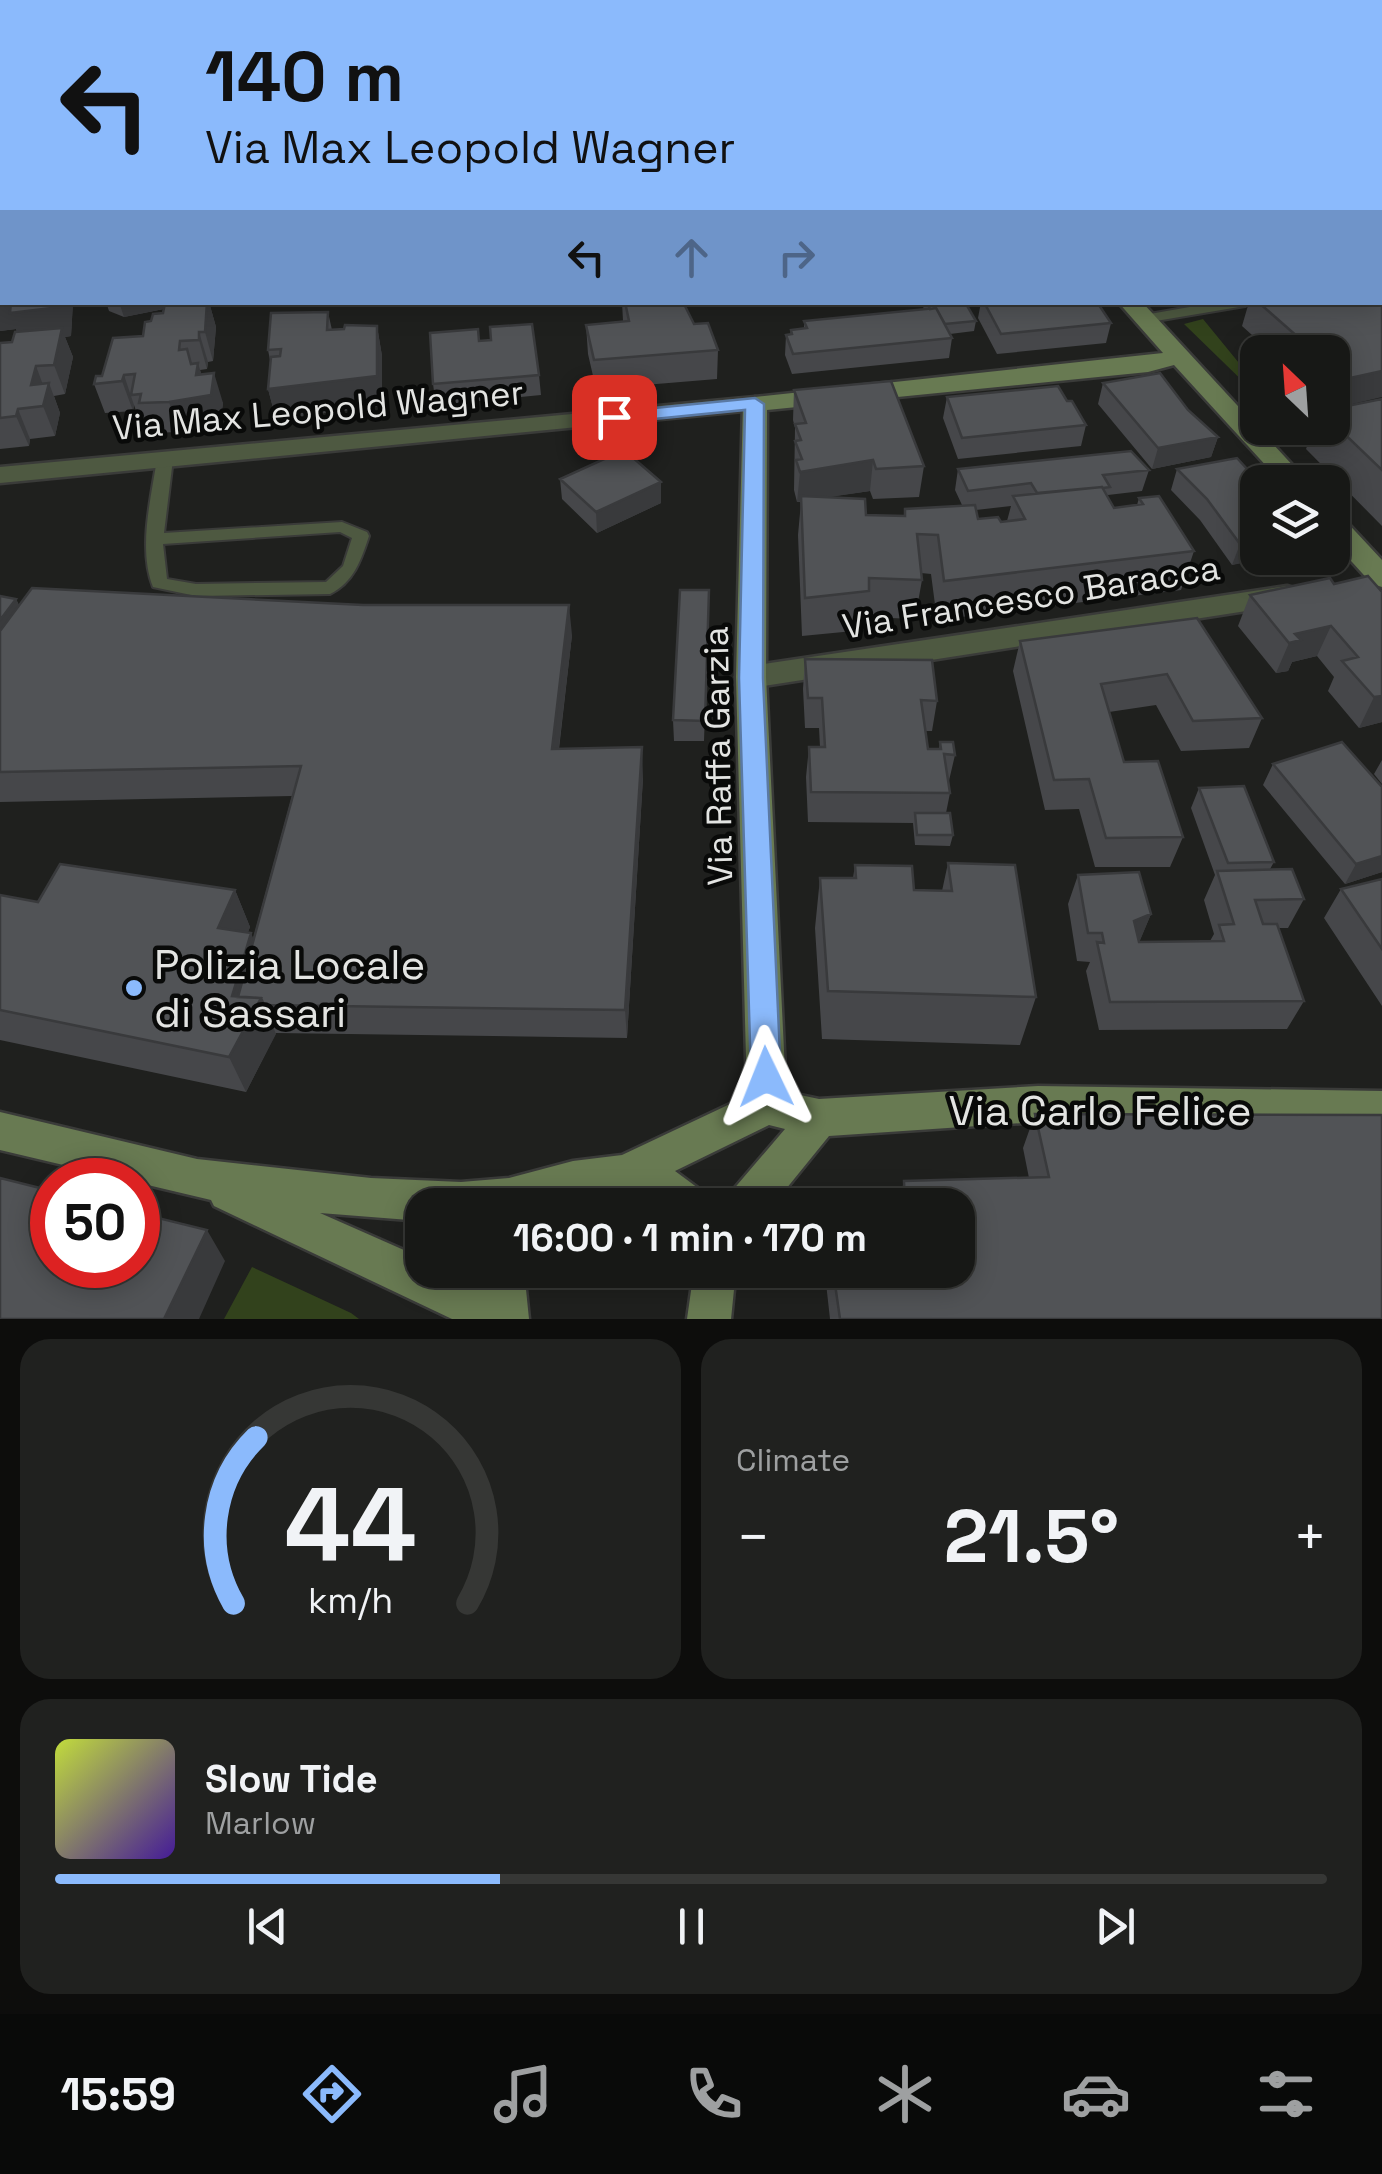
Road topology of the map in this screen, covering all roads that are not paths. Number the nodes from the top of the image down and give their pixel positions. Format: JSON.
{"nodes":[{"id":1,"x":1209,"y":305,"type":"edge"},
{"id":2,"x":1136,"y":311,"type":"edge"},
{"id":3,"x":1179,"y":356,"type":"junction"},
{"id":4,"x":755,"y":404,"type":"junction"},
{"id":5,"x":1279,"y":465,"type":"edge"},
{"id":6,"x":163,"y":470,"type":"junction"},
{"id":7,"x":0,"y":475,"type":"edge"},
{"id":8,"x":157,"y":539,"type":"junction"},
{"id":9,"x":1350,"y":544,"type":"edge"},
{"id":10,"x":1382,"y":580,"type":"edge"},
{"id":11,"x":751,"y":678,"type":"junction"},
{"id":12,"x":767,"y":1106,"type":"junction"},
{"id":13,"x":1382,"y":1109,"type":"edge"},
{"id":14,"x":819,"y":1118,"type":"junction"},
{"id":15,"x":0,"y":1131,"type":"edge"},
{"id":16,"x":626,"y":1174,"type":"junction"},
{"id":17,"x":197,"y":1179,"type":"junction"},
{"id":18,"x":573,"y":1181,"type":"junction"},
{"id":19,"x":562,"y":1188,"type":"edge"},
{"id":20,"x":664,"y":1188,"type":"edge"},
{"id":21,"x":761,"y":1188,"type":"edge"},
{"id":22,"x":504,"y":1288,"type":"edge"},
{"id":23,"x":492,"y":1319,"type":"edge"},
{"id":24,"x":507,"y":1319,"type":"edge"}],
"edges":[{"from":1,"to":2,"type":"lane"},
{"from":2,"to":3,"type":"main road"},
{"from":3,"to":4,"type":"main road","name":"Via Max Leopold Wagner"},
{"from":3,"to":5,"type":"main road"},
{"from":4,"to":6,"type":"street","name":"Via Max Leopold Wagner"},
{"from":4,"to":11,"type":"main road","name":"Via Raffa Garzia"},
{"from":6,"to":7,"type":"street","name":"Via Max Leopold Wagner"},
{"from":6,"to":8,"type":"lane"},
{"from":8,"to":8,"type":"lane"},
{"from":9,"to":10,"type":"main road"},
{"from":10,"to":11,"type":"street","name":"Via Francesco Baracca"},
{"from":11,"to":12,"type":"main road","name":"Via Raffa Garzia"},
{"from":12,"to":14,"type":"main road","name":"Via Carlo Felice"},
{"from":12,"to":16,"type":"main road"},
{"from":13,"to":14,"type":"main road","name":"Via Carlo Felice"},
{"from":14,"to":21,"type":"main road"},
{"from":15,"to":17,"type":"main road"},
{"from":16,"to":18,"type":"main road"},
{"from":16,"to":20,"type":"main road"},
{"from":17,"to":18,"type":"main road"},
{"from":17,"to":23,"type":"main road"},
{"from":18,"to":19,"type":"main road"},
{"from":22,"to":24,"type":"main road"}]}
